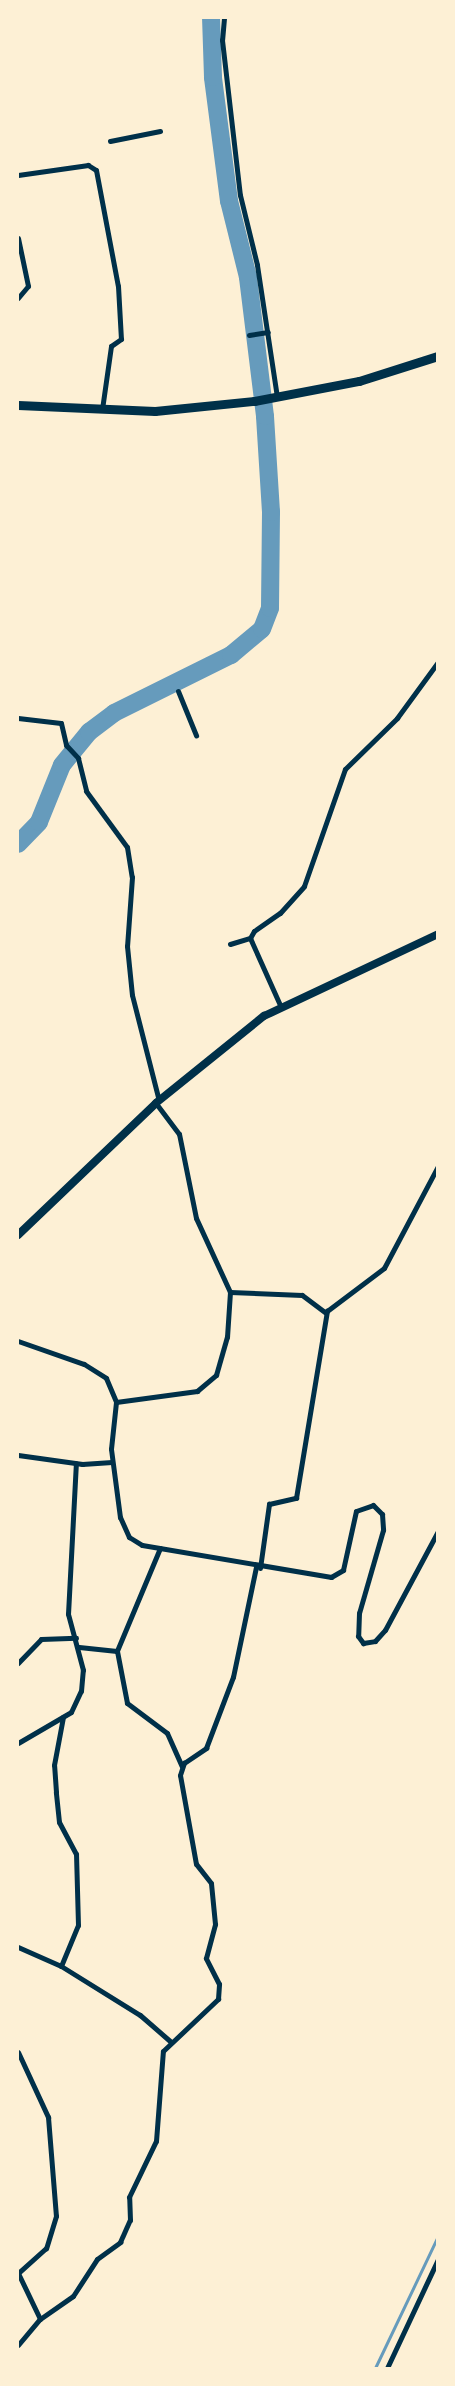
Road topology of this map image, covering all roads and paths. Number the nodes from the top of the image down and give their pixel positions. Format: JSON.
{"nodes":[{"id":1,"x":224,"y":18,"type":"edge"},
{"id":2,"x":160,"y":131,"type":"dead end"},
{"id":3,"x":110,"y":141,"type":"dead end"},
{"id":4,"x":18,"y":175,"type":"edge"},
{"id":5,"x":18,"y":238,"type":"edge"},
{"id":6,"x":18,"y":298,"type":"edge"},
{"id":7,"x":265,"y":332,"type":"junction"},
{"id":8,"x":249,"y":335,"type":"dead end"},
{"id":9,"x":438,"y":356,"type":"edge"},
{"id":10,"x":273,"y":398,"type":"junction"},
{"id":11,"x":18,"y":405,"type":"edge"},
{"id":12,"x":102,"y":411,"type":"junction"},
{"id":13,"x":438,"y":662,"type":"edge"},
{"id":14,"x":178,"y":691,"type":"dead end"},
{"id":15,"x":18,"y":718,"type":"edge"},
{"id":16,"x":196,"y":735,"type":"dead end"},
{"id":17,"x":438,"y":934,"type":"edge"},
{"id":18,"x":250,"y":938,"type":"junction"},
{"id":19,"x":230,"y":944,"type":"dead end"},
{"id":20,"x":280,"y":1004,"type":"junction"},
{"id":21,"x":157,"y":1102,"type":"junction"},
{"id":22,"x":438,"y":1166,"type":"edge"},
{"id":23,"x":18,"y":1235,"type":"edge"},
{"id":24,"x":230,"y":1292,"type":"junction"},
{"id":25,"x":326,"y":1313,"type":"junction"},
{"id":26,"x":18,"y":1341,"type":"edge"},
{"id":27,"x":116,"y":1402,"type":"junction"},
{"id":28,"x":18,"y":1455,"type":"edge"},
{"id":29,"x":112,"y":1462,"type":"junction"},
{"id":30,"x":76,"y":1463,"type":"junction"},
{"id":31,"x":438,"y":1531,"type":"edge"},
{"id":32,"x":160,"y":1548,"type":"junction"},
{"id":33,"x":258,"y":1568,"type":"junction"},
{"id":34,"x":76,"y":1638,"type":"junction"},
{"id":35,"x":79,"y":1647,"type":"junction"},
{"id":36,"x":118,"y":1651,"type":"junction"},
{"id":37,"x":18,"y":1663,"type":"edge"},
{"id":38,"x":63,"y":1717,"type":"junction"},
{"id":39,"x":18,"y":1742,"type":"edge"},
{"id":40,"x":182,"y":1767,"type":"junction"},
{"id":41,"x":18,"y":1947,"type":"edge"},
{"id":42,"x":61,"y":1966,"type":"junction"},
{"id":43,"x":170,"y":2041,"type":"junction"},
{"id":44,"x":18,"y":2052,"type":"edge"},
{"id":45,"x":438,"y":2259,"type":"edge"},
{"id":46,"x":18,"y":2273,"type":"edge"},
{"id":47,"x":40,"y":2319,"type":"junction"},
{"id":48,"x":18,"y":2346,"type":"edge"},
{"id":49,"x":387,"y":2368,"type":"edge"}],
"edges":[{"from":1,"to":7,"type":"street"},
{"from":2,"to":3,"type":"street"},
{"from":4,"to":12,"type":"street"},
{"from":5,"to":6,"type":"street"},
{"from":7,"to":8,"type":"street"},
{"from":7,"to":10,"type":"street"},
{"from":9,"to":10,"type":"main road"},
{"from":10,"to":12,"type":"main road"},
{"from":11,"to":12,"type":"main road"},
{"from":13,"to":18,"type":"street"},
{"from":14,"to":16,"type":"street"},
{"from":15,"to":21,"type":"street"},
{"from":17,"to":20,"type":"main road"},
{"from":18,"to":19,"type":"street"},
{"from":18,"to":20,"type":"street"},
{"from":20,"to":21,"type":"main road"},
{"from":21,"to":23,"type":"main road"},
{"from":21,"to":24,"type":"street"},
{"from":22,"to":25,"type":"street"},
{"from":24,"to":25,"type":"street"},
{"from":24,"to":27,"type":"street"},
{"from":25,"to":33,"type":"street"},
{"from":26,"to":27,"type":"street"},
{"from":27,"to":29,"type":"street"},
{"from":28,"to":30,"type":"street"},
{"from":29,"to":30,"type":"street"},
{"from":29,"to":32,"type":"street"},
{"from":30,"to":34,"type":"street"},
{"from":31,"to":33,"type":"street"},
{"from":32,"to":33,"type":"street"},
{"from":32,"to":36,"type":"street"},
{"from":33,"to":40,"type":"street"},
{"from":34,"to":35,"type":"street"},
{"from":34,"to":37,"type":"street"},
{"from":35,"to":36,"type":"street"},
{"from":35,"to":38,"type":"street"},
{"from":36,"to":40,"type":"street"},
{"from":38,"to":39,"type":"street"},
{"from":38,"to":42,"type":"street"},
{"from":40,"to":43,"type":"street"},
{"from":41,"to":42,"type":"street"},
{"from":42,"to":43,"type":"street"},
{"from":43,"to":47,"type":"street"},
{"from":44,"to":46,"type":"street"},
{"from":45,"to":49,"type":"street"},
{"from":46,"to":47,"type":"street"},
{"from":47,"to":48,"type":"street"}]}
